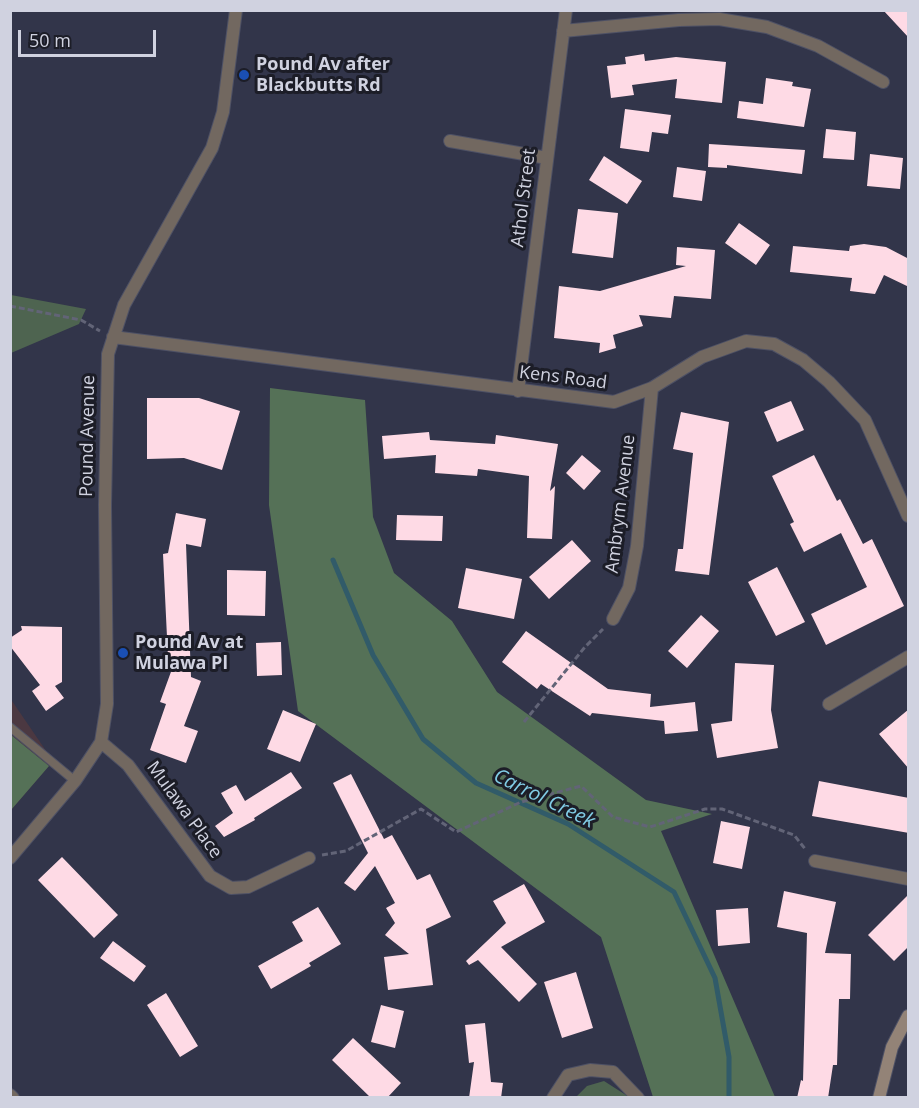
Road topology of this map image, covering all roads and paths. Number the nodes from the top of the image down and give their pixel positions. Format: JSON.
{"nodes":[{"id":1,"x":236,"y":10,"type":"edge"},
{"id":2,"x":566,"y":10,"type":"edge"},
{"id":3,"x":564,"y":31,"type":"junction"},
{"id":4,"x":883,"y":82,"type":"dead end"},
{"id":5,"x":450,"y":141,"type":"dead end"},
{"id":6,"x":547,"y":158,"type":"junction"},
{"id":7,"x":10,"y":306,"type":"edge"},
{"id":8,"x":92,"y":326,"type":"dead end"},
{"id":9,"x":113,"y":337,"type":"junction"},
{"id":10,"x":652,"y":388,"type":"junction"},
{"id":11,"x":519,"y":391,"type":"junction"},
{"id":12,"x":909,"y":516,"type":"edge"},
{"id":13,"x":613,"y":619,"type":"joint"},
{"id":14,"x":909,"y":657,"type":"edge"},
{"id":15,"x":829,"y":704,"type":"dead end"},
{"id":16,"x":524,"y":722,"type":"dead end"},
{"id":17,"x":10,"y":727,"type":"edge"},
{"id":18,"x":101,"y":742,"type":"junction"},
{"id":19,"x":75,"y":781,"type":"junction"},
{"id":20,"x":10,"y":858,"type":"edge"},
{"id":21,"x":309,"y":858,"type":"joint"},
{"id":22,"x":815,"y":861,"type":"joint"},
{"id":23,"x":909,"y":879,"type":"edge"},
{"id":24,"x":909,"y":1016,"type":"edge"},
{"id":25,"x":553,"y":1098,"type":"edge"},
{"id":26,"x":638,"y":1098,"type":"edge"},
{"id":27,"x":879,"y":1098,"type":"edge"}],
"edges":[{"from":1,"to":9,"type":"street","name":"Pound Avenue"},
{"from":2,"to":3,"type":"street","name":"Athol Street"},
{"from":3,"to":4,"type":"street"},
{"from":3,"to":6,"type":"street","name":"Athol Street"},
{"from":5,"to":6,"type":"street"},
{"from":6,"to":11,"type":"street","name":"Athol Street"},
{"from":7,"to":8,"type":"path"},
{"from":9,"to":11,"type":"street","name":"Kens Road"},
{"from":9,"to":18,"type":"street","name":"Pound Avenue"},
{"from":10,"to":11,"type":"street","name":"Kens Road"},
{"from":10,"to":12,"type":"street","name":"Kens Road"},
{"from":10,"to":13,"type":"street","name":"Ambrym Avenue"},
{"from":13,"to":16,"type":"path"},
{"from":14,"to":15,"type":"street"},
{"from":17,"to":19,"type":"lane"},
{"from":18,"to":19,"type":"street","name":"Pound Avenue"},
{"from":18,"to":21,"type":"street","name":"Mulawa Place"},
{"from":19,"to":20,"type":"street","name":"Pound Avenue"},
{"from":21,"to":22,"type":"path"},
{"from":22,"to":23,"type":"street"},
{"from":24,"to":27,"type":"street"},
{"from":25,"to":26,"type":"street"}]}
